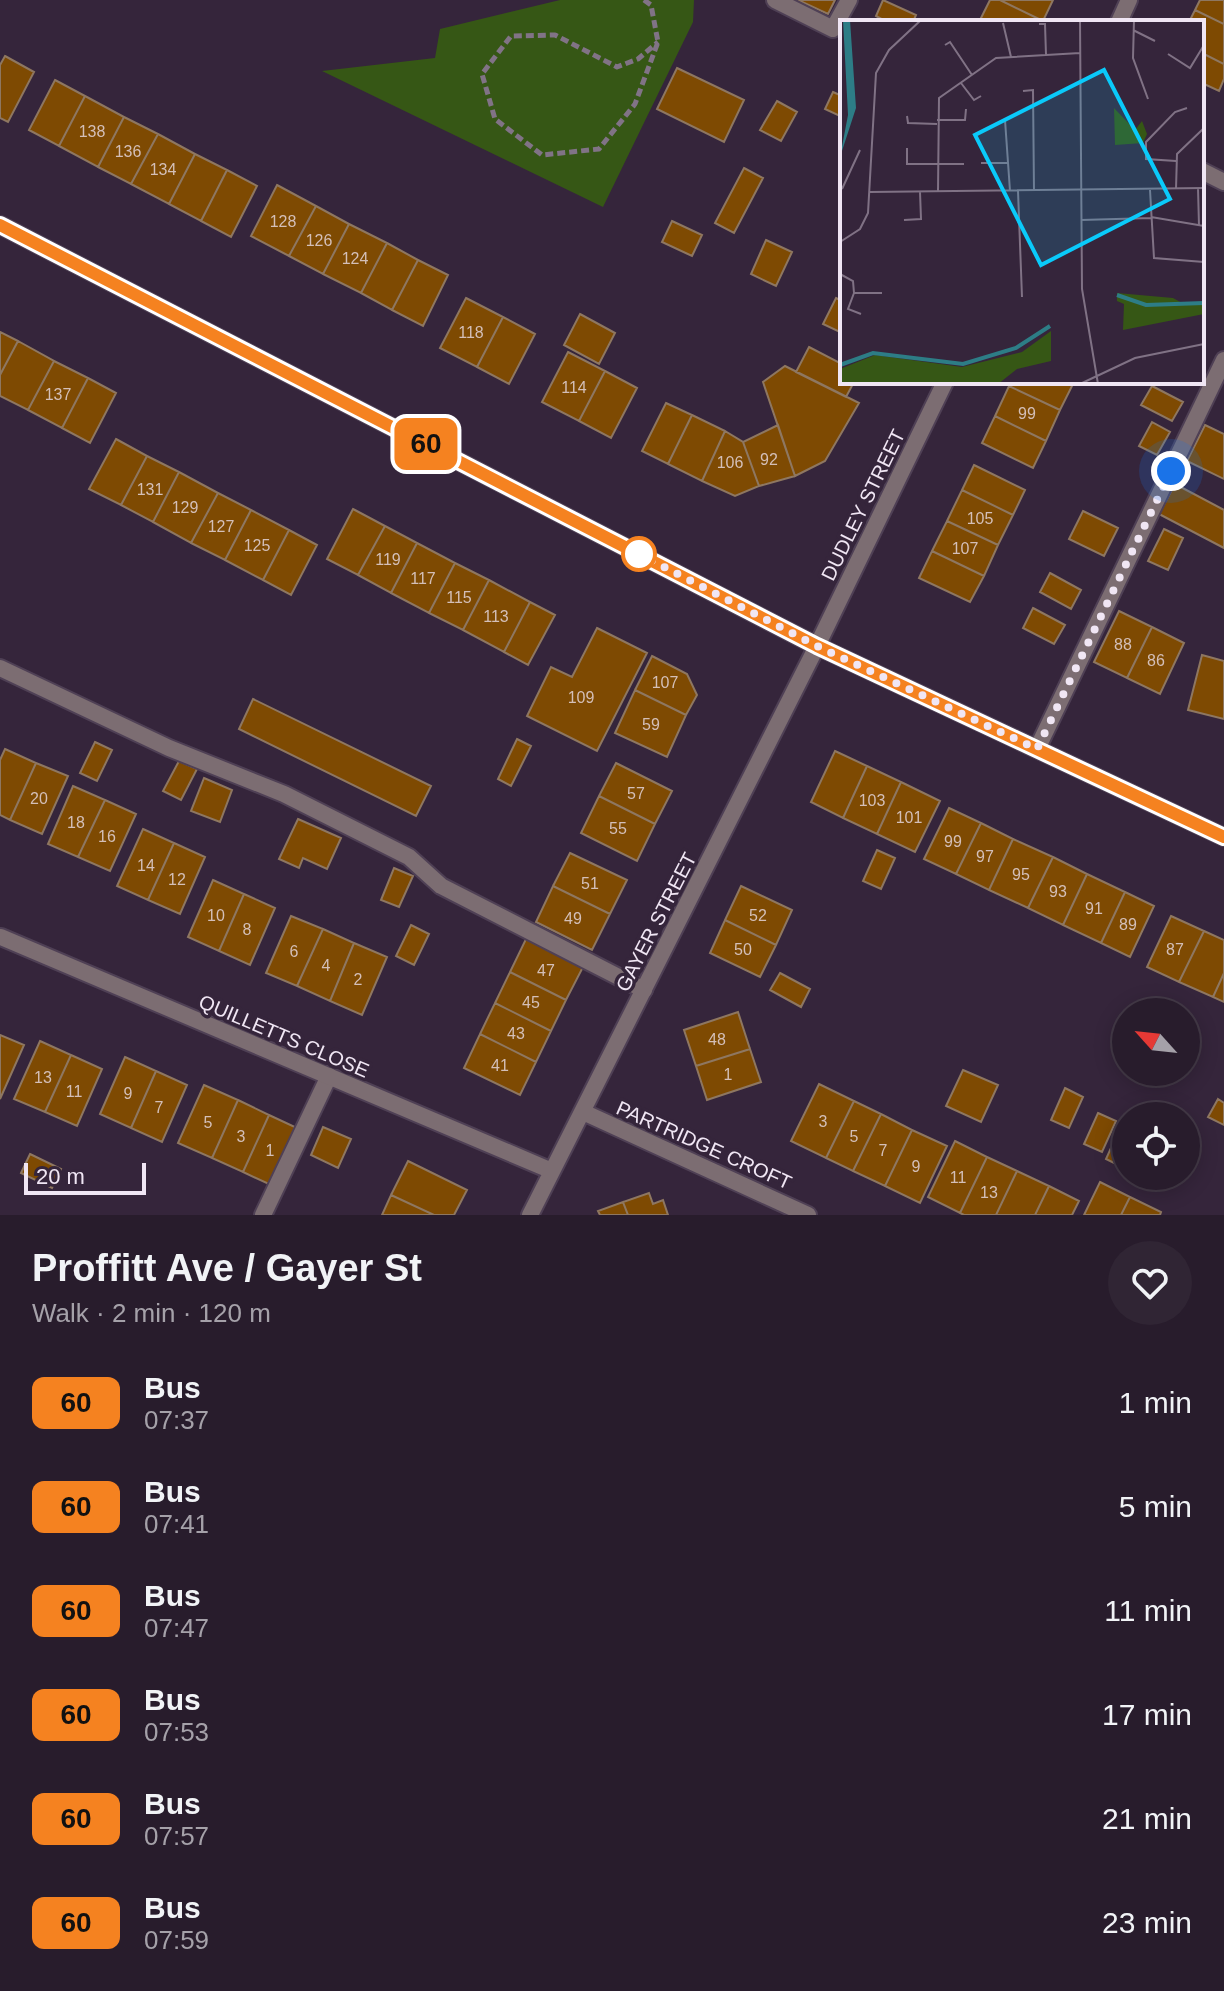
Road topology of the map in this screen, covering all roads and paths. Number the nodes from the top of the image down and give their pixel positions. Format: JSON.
{"nodes":[{"id":1,"x":644,"y":0,"type":"edge"},
{"id":2,"x":775,"y":0,"type":"edge"},
{"id":3,"x":849,"y":0,"type":"edge"},
{"id":4,"x":1129,"y":0,"type":"edge"},
{"id":5,"x":1120,"y":20,"type":"edge"},
{"id":6,"x":658,"y":42,"type":"junction"},
{"id":7,"x":1204,"y":172,"type":"edge"},
{"id":8,"x":1224,"y":182,"type":"edge"},
{"id":9,"x":0,"y":225,"type":"edge"},
{"id":10,"x":1224,"y":360,"type":"edge"},
{"id":11,"x":944,"y":384,"type":"edge"},
{"id":12,"x":817,"y":646,"type":"junction"},
{"id":13,"x":0,"y":668,"type":"edge"},
{"id":14,"x":1037,"y":749,"type":"junction"},
{"id":15,"x":1224,"y":837,"type":"edge"},
{"id":16,"x":1,"y":937,"type":"edge"},
{"id":17,"x":644,"y":990,"type":"junction"},
{"id":18,"x":329,"y":1076,"type":"junction"},
{"id":19,"x":583,"y":1112,"type":"junction"},
{"id":20,"x":552,"y":1171,"type":"junction"},
{"id":21,"x":263,"y":1215,"type":"edge"},
{"id":22,"x":530,"y":1215,"type":"edge"},
{"id":23,"x":808,"y":1215,"type":"edge"}],
"edges":[{"from":1,"to":6,"type":"path"},
{"from":2,"to":3,"type":"street"},
{"from":4,"to":5,"type":"street"},
{"from":6,"to":6,"type":"path"},
{"from":7,"to":8,"type":"street"},
{"from":9,"to":12,"type":"street"},
{"from":10,"to":14,"type":"street"},
{"from":11,"to":12,"type":"street","name":"DUDLEY STREET"},
{"from":12,"to":14,"type":"street"},
{"from":12,"to":17,"type":"street","name":"GAYER STREET"},
{"from":13,"to":17,"type":"street"},
{"from":14,"to":15,"type":"street"},
{"from":16,"to":18,"type":"street","name":"QUILLETTS CLOSE"},
{"from":17,"to":19,"type":"street","name":"GAYER STREET"},
{"from":18,"to":20,"type":"street","name":"QUILLETTS CLOSE"},
{"from":18,"to":21,"type":"street"},
{"from":19,"to":20,"type":"street","name":"GAYER STREET"},
{"from":19,"to":23,"type":"street","name":"PARTRIDGE CROFT"},
{"from":20,"to":22,"type":"street","name":"GAYER STREET"}]}
